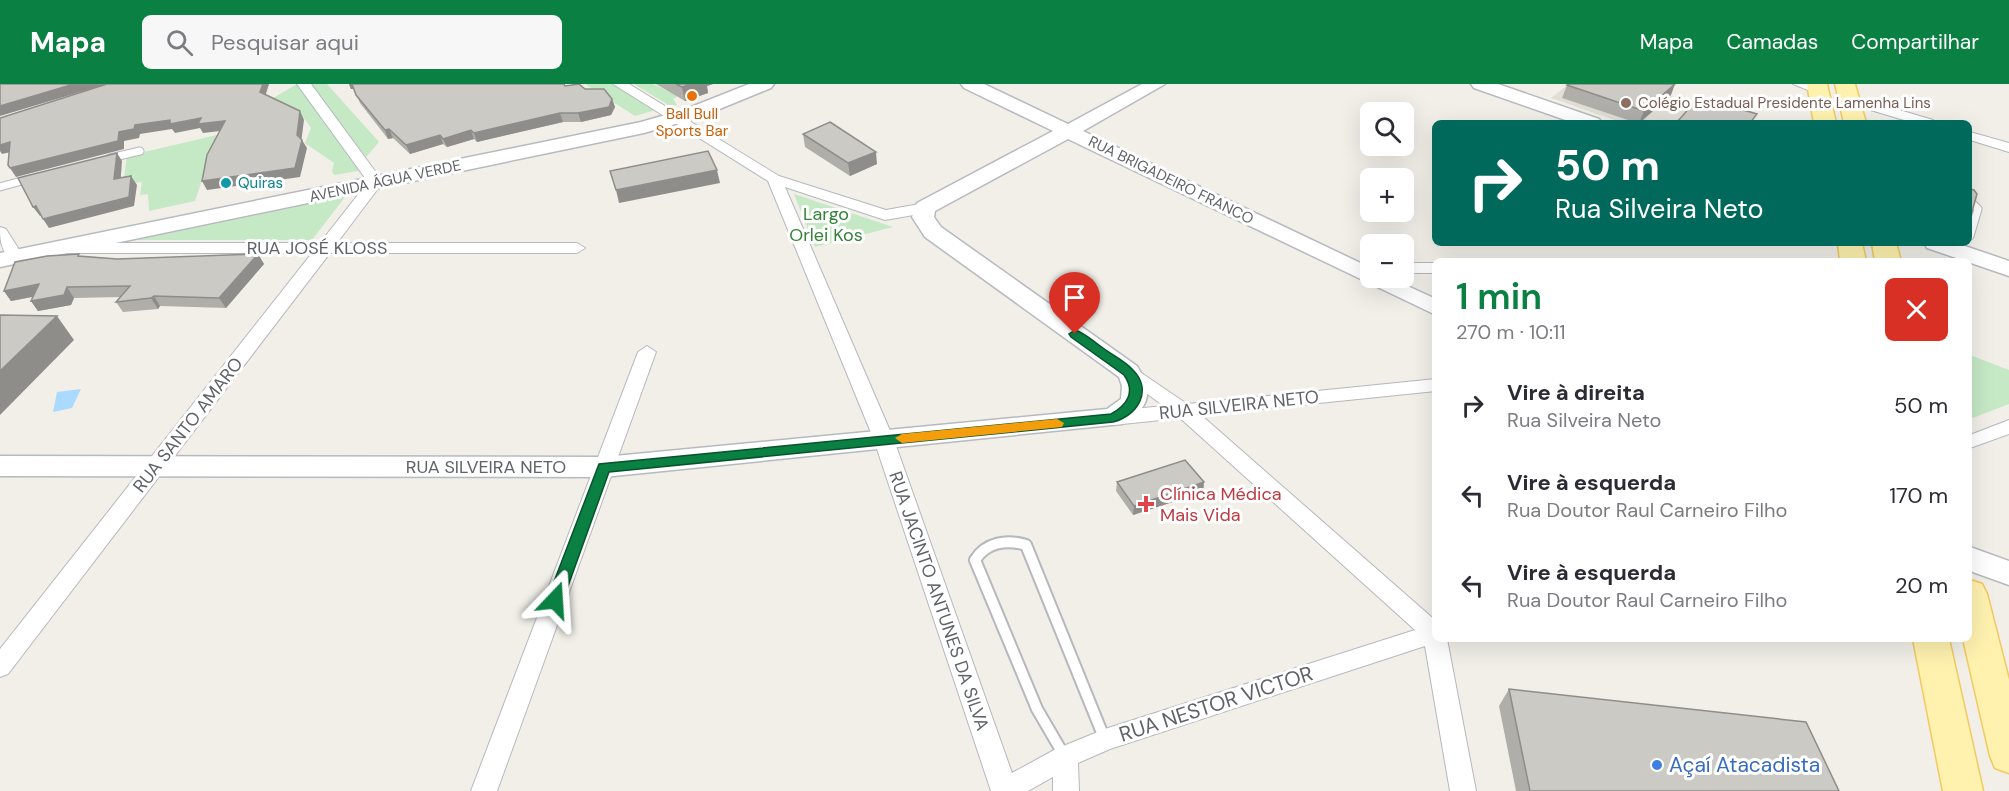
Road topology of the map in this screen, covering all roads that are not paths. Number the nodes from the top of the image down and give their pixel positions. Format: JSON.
{"nodes":[{"id":1,"x":304,"y":84,"type":"edge"},
{"id":2,"x":620,"y":84,"type":"edge"},
{"id":3,"x":765,"y":84,"type":"edge"},
{"id":4,"x":970,"y":84,"type":"edge"},
{"id":5,"x":1156,"y":84,"type":"edge"},
{"id":6,"x":1480,"y":84,"type":"edge"},
{"id":7,"x":1812,"y":86,"type":"edge"},
{"id":8,"x":1847,"y":91,"type":"edge"},
{"id":9,"x":676,"y":119,"type":"junction"},
{"id":10,"x":1583,"y":120,"type":"edge"},
{"id":11,"x":1824,"y":120,"type":"edge"},
{"id":12,"x":1853,"y":120,"type":"edge"},
{"id":13,"x":1920,"y":120,"type":"edge"},
{"id":14,"x":1068,"y":131,"type":"junction"},
{"id":15,"x":1972,"y":137,"type":"edge"},
{"id":16,"x":2009,"y":148,"type":"edge"},
{"id":17,"x":140,"y":151,"type":"dead end"},
{"id":18,"x":105,"y":159,"type":"edge"},
{"id":19,"x":35,"y":177,"type":"edge"},
{"id":20,"x":774,"y":179,"type":"junction"},
{"id":21,"x":376,"y":182,"type":"junction"},
{"id":22,"x":0,"y":187,"type":"edge"},
{"id":23,"x":1972,"y":203,"type":"edge"},
{"id":24,"x":925,"y":208,"type":"junction"},
{"id":25,"x":1972,"y":223,"type":"edge"},
{"id":26,"x":0,"y":232,"type":"edge"},
{"id":27,"x":1968,"y":246,"type":"edge"},
{"id":28,"x":57,"y":248,"type":"junction"},
{"id":29,"x":326,"y":248,"type":"junction"},
{"id":30,"x":577,"y":248,"type":"dead end"},
{"id":31,"x":8,"y":258,"type":"edge"},
{"id":32,"x":1414,"y":268,"type":"edge"},
{"id":33,"x":1432,"y":268,"type":"edge"},
{"id":34,"x":1360,"y":269,"type":"edge"},
{"id":35,"x":2009,"y":269,"type":"edge"},
{"id":36,"x":1397,"y":288,"type":"edge"},
{"id":37,"x":1432,"y":306,"type":"edge"},
{"id":38,"x":647,"y":351,"type":"dead end"},
{"id":39,"x":1128,"y":372,"type":"junction"},
{"id":40,"x":1432,"y":385,"type":"edge"},
{"id":41,"x":1184,"y":411,"type":"junction"},
{"id":42,"x":1113,"y":418,"type":"junction"},
{"id":43,"x":2009,"y":427,"type":"edge"},
{"id":44,"x":884,"y":440,"type":"junction"},
{"id":45,"x":1972,"y":442,"type":"edge"},
{"id":46,"x":0,"y":466,"type":"edge"},
{"id":47,"x":156,"y":467,"type":"junction"},
{"id":48,"x":604,"y":467,"type":"junction"},
{"id":49,"x":1972,"y":560,"type":"edge"},
{"id":50,"x":2009,"y":573,"type":"edge"},
{"id":51,"x":1972,"y":602,"type":"edge"},
{"id":52,"x":1432,"y":630,"type":"edge"},
{"id":53,"x":1432,"y":634,"type":"edge"},
{"id":54,"x":1437,"y":642,"type":"edge"},
{"id":55,"x":1932,"y":642,"type":"edge"},
{"id":56,"x":0,"y":667,"type":"edge"},
{"id":57,"x":1105,"y":740,"type":"junction"},
{"id":58,"x":2008,"y":747,"type":"edge"},
{"id":59,"x":1065,"y":757,"type":"junction"},
{"id":60,"x":484,"y":791,"type":"edge"},
{"id":61,"x":1004,"y":791,"type":"edge"},
{"id":62,"x":1066,"y":791,"type":"edge"},
{"id":63,"x":1462,"y":791,"type":"edge"},
{"id":64,"x":1963,"y":791,"type":"edge"}],
"edges":[{"from":1,"to":21,"type":"street"},
{"from":2,"to":9,"type":"street"},
{"from":3,"to":9,"type":"main road","name":"AVENIDA ÁGUA VERDE"},
{"from":4,"to":14,"type":"main road","name":"RUA BRIGADEIRO FRANCO"},
{"from":5,"to":14,"type":"main road"},
{"from":6,"to":10,"type":"main road"},
{"from":7,"to":11,"type":"main road"},
{"from":8,"to":12,"type":"main road"},
{"from":8,"to":13,"type":"street"},
{"from":9,"to":20,"type":"street"},
{"from":9,"to":21,"type":"main road","name":"AVENIDA ÁGUA VERDE"},
{"from":14,"to":24,"type":"main road"},
{"from":14,"to":34,"type":"main road","name":"RUA BRIGADEIRO FRANCO"},
{"from":15,"to":16,"type":"street"},
{"from":17,"to":18,"type":"lane"},
{"from":19,"to":22,"type":"lane"},
{"from":20,"to":24,"type":"street"},
{"from":20,"to":44,"type":"street","name":"RUA JACINTO ANTUNES DA SILVA"},
{"from":21,"to":28,"type":"main road","name":"AVENIDA ÁGUA VERDE"},
{"from":21,"to":29,"type":"street","name":"RUA SANTO AMARO"},
{"from":23,"to":25,"type":"lane"},
{"from":24,"to":39,"type":"main road"},
{"from":26,"to":31,"type":"street"},
{"from":27,"to":35,"type":"main road"},
{"from":28,"to":29,"type":"street","name":"RUA JOSÉ KLOSS"},
{"from":28,"to":31,"type":"main road","name":"AVENIDA ÁGUA VERDE"},
{"from":29,"to":30,"type":"street","name":"RUA JOSÉ KLOSS"},
{"from":29,"to":47,"type":"street","name":"RUA SANTO AMARO"},
{"from":32,"to":33,"type":"street"},
{"from":36,"to":37,"type":"main road","name":"RUA BRIGADEIRO FRANCO"},
{"from":38,"to":48,"type":"street"},
{"from":39,"to":41,"type":"street"},
{"from":39,"to":42,"type":"main road"},
{"from":40,"to":41,"type":"street","name":"RUA SILVEIRA NETO"},
{"from":41,"to":42,"type":"street","name":"RUA SILVEIRA NETO"},
{"from":41,"to":52,"type":"street"},
{"from":42,"to":44,"type":"main road","name":"RUA SILVEIRA NETO"},
{"from":43,"to":45,"type":"street"},
{"from":44,"to":48,"type":"main road","name":"RUA SILVEIRA NETO"},
{"from":44,"to":61,"type":"street","name":"RUA JACINTO ANTUNES DA SILVA"},
{"from":46,"to":47,"type":"main road","name":"RUA SILVEIRA NETO"},
{"from":47,"to":48,"type":"main road","name":"RUA SILVEIRA NETO"},
{"from":47,"to":56,"type":"street","name":"RUA SANTO AMARO"},
{"from":48,"to":60,"type":"street"},
{"from":49,"to":50,"type":"main road"},
{"from":51,"to":58,"type":"main road"},
{"from":53,"to":57,"type":"street","name":"RUA NESTOR VICTOR"},
{"from":54,"to":63,"type":"street"},
{"from":55,"to":64,"type":"main road"},
{"from":57,"to":59,"type":"street","name":"RUA NESTOR VICTOR"},
{"from":57,"to":59,"type":"lane"},
{"from":59,"to":61,"type":"street","name":"RUA NESTOR VICTOR"},
{"from":59,"to":62,"type":"street"}]}
